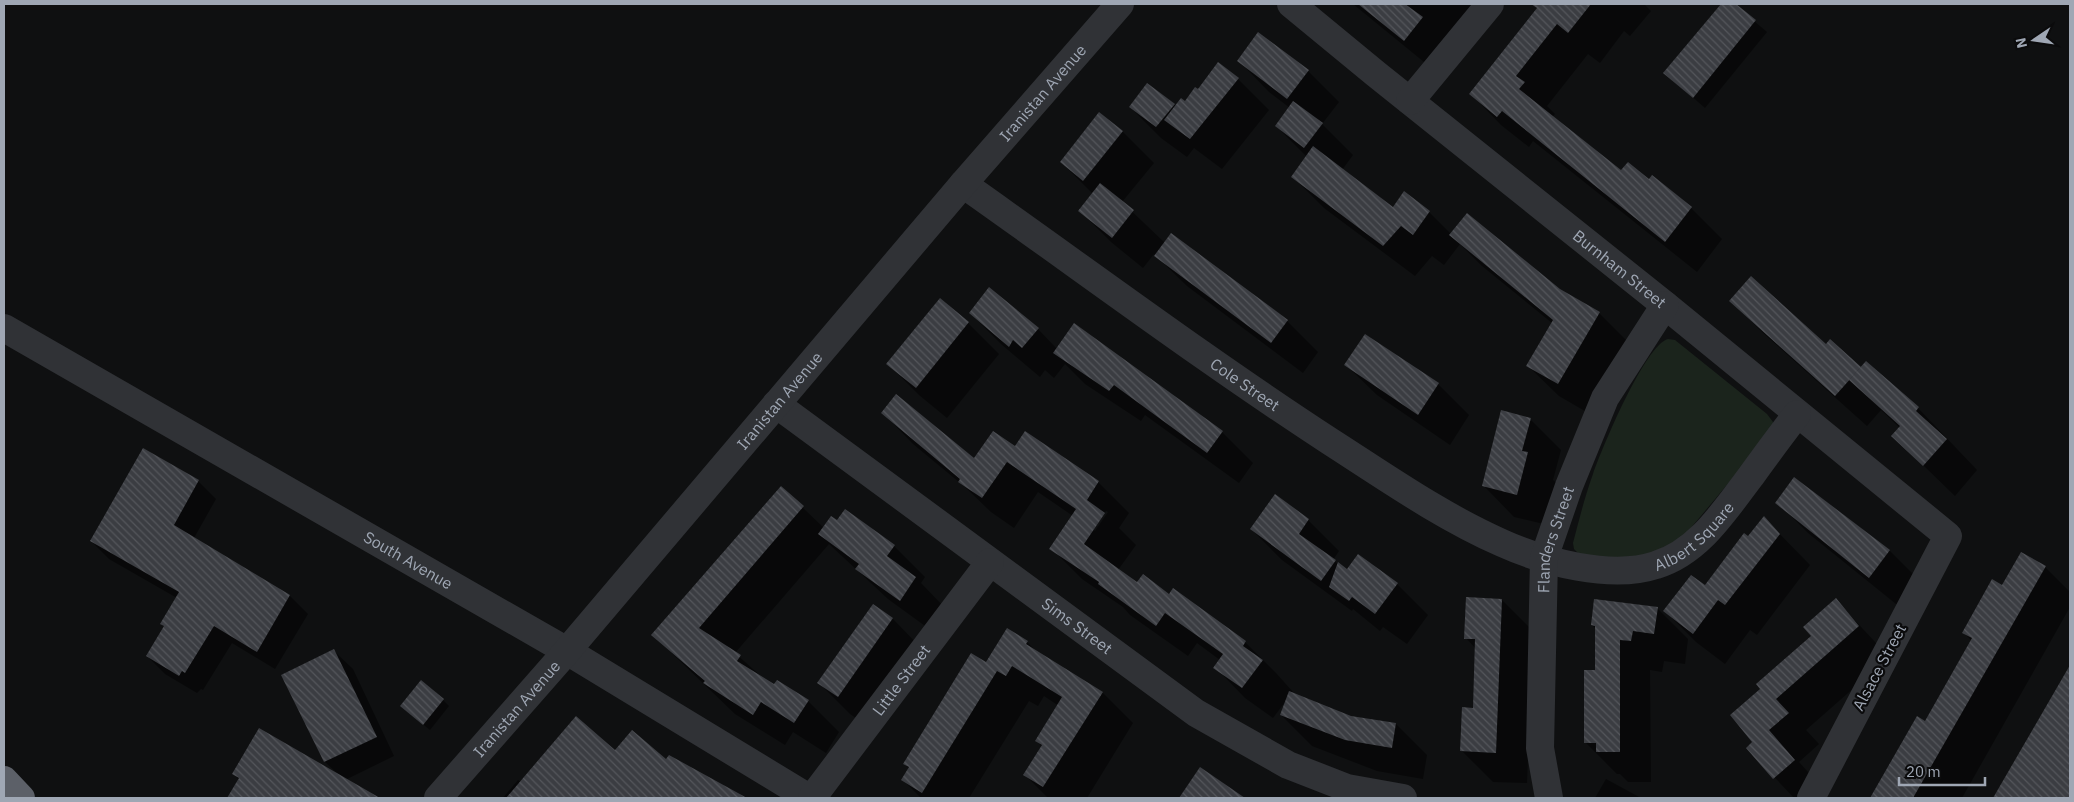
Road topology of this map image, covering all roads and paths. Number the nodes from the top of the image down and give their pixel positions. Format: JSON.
{"nodes":[{"id":1,"x":1291,"y":4,"type":"edge"},
{"id":2,"x":1490,"y":4,"type":"edge"},
{"id":3,"x":1110,"y":7,"type":"edge"},
{"id":4,"x":1410,"y":101,"type":"junction"},
{"id":5,"x":962,"y":184,"type":"junction"},
{"id":6,"x":1666,"y":305,"type":"junction"},
{"id":7,"x":4,"y":328,"type":"edge"},
{"id":8,"x":776,"y":404,"type":"junction"},
{"id":9,"x":1797,"y":414,"type":"junction"},
{"id":10,"x":1948,"y":536,"type":"joint"},
{"id":11,"x":1544,"y":558,"type":"junction"},
{"id":12,"x":990,"y":562,"type":"junction"},
{"id":13,"x":567,"y":651,"type":"junction"},
{"id":14,"x":4,"y":780,"type":"edge"},
{"id":15,"x":20,"y":798,"type":"edge"},
{"id":16,"x":438,"y":798,"type":"edge"},
{"id":17,"x":810,"y":798,"type":"edge"},
{"id":18,"x":1403,"y":798,"type":"edge"},
{"id":19,"x":1531,"y":798,"type":"edge"},
{"id":20,"x":1549,"y":798,"type":"edge"},
{"id":21,"x":1811,"y":798,"type":"edge"}],
"edges":[{"from":1,"to":4,"type":"street","name":"Burnham Street"},
{"from":2,"to":4,"type":"street"},
{"from":3,"to":5,"type":"street","name":"Iranistan Avenue"},
{"from":4,"to":6,"type":"street","name":"Burnham Street"},
{"from":5,"to":8,"type":"street","name":"Iranistan Avenue"},
{"from":5,"to":11,"type":"street","name":"Cole Street"},
{"from":6,"to":9,"type":"street","name":"Burnham Street"},
{"from":6,"to":11,"type":"street","name":"Flanders Street"},
{"from":7,"to":13,"type":"street","name":"South Avenue"},
{"from":8,"to":12,"type":"street","name":"Sims Street"},
{"from":8,"to":13,"type":"street","name":"Iranistan Avenue"},
{"from":9,"to":10,"type":"street","name":"Burnham Street"},
{"from":9,"to":11,"type":"street","name":"Albert Square"},
{"from":10,"to":21,"type":"street","name":"Alsace Street"},
{"from":11,"to":20,"type":"street","name":"Flanders Street"},
{"from":12,"to":17,"type":"street","name":"Little Street"},
{"from":12,"to":18,"type":"street","name":"Sims Street"},
{"from":13,"to":16,"type":"street","name":"Iranistan Avenue"},
{"from":13,"to":17,"type":"street","name":"South Avenue"},
{"from":14,"to":15,"type":"highway"},
{"from":19,"to":20,"type":"street"}]}
